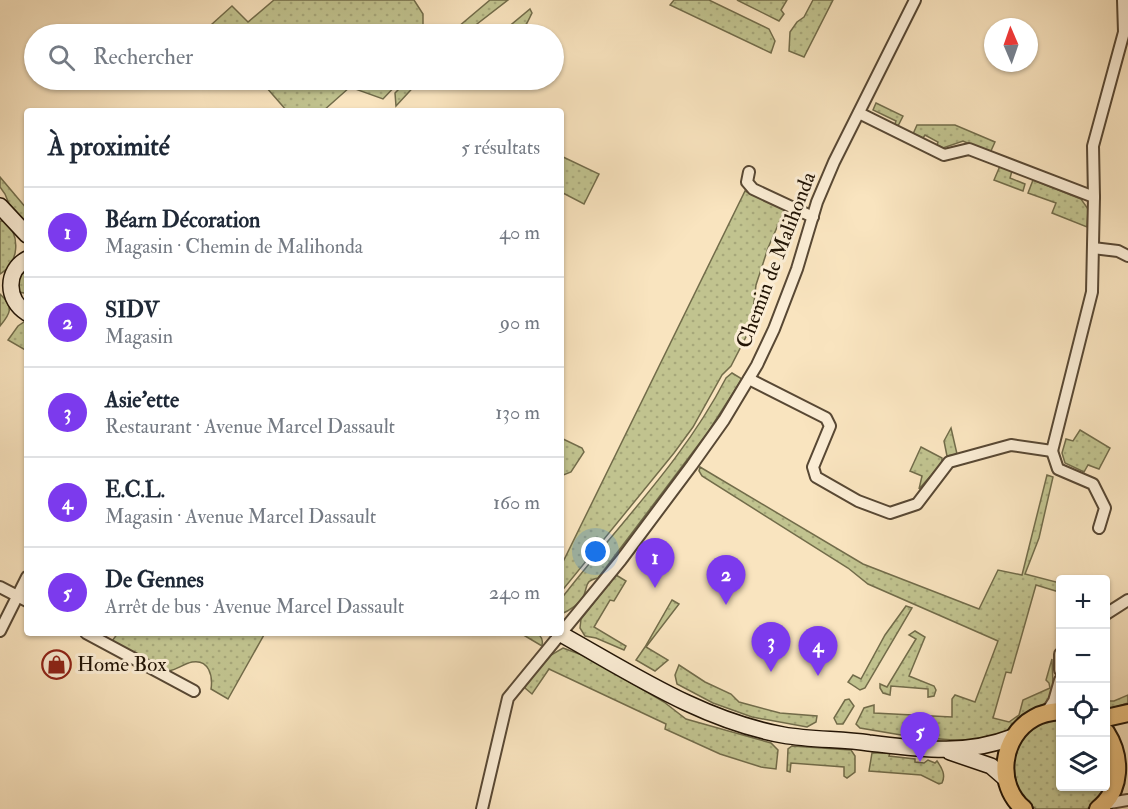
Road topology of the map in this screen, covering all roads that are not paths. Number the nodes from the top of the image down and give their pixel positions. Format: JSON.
{"nodes":[{"id":1,"x":915,"y":0,"type":"edge"},
{"id":2,"x":1123,"y":0,"type":"edge"},
{"id":3,"x":1126,"y":33,"type":"edge"},
{"id":4,"x":859,"y":113,"type":"junction"},
{"id":5,"x":749,"y":172,"type":"dead end"},
{"id":6,"x":1094,"y":197,"type":"junction"},
{"id":7,"x":0,"y":206,"type":"edge"},
{"id":8,"x":813,"y":217,"type":"junction"},
{"id":9,"x":23,"y":232,"type":"edge"},
{"id":10,"x":1093,"y":248,"type":"junction"},
{"id":11,"x":1128,"y":256,"type":"edge"},
{"id":12,"x":24,"y":260,"type":"edge"},
{"id":13,"x":6,"y":276,"type":"edge"},
{"id":14,"x":6,"y":295,"type":"edge"},
{"id":15,"x":24,"y":311,"type":"edge"},
{"id":16,"x":749,"y":379,"type":"junction"},
{"id":17,"x":1052,"y":451,"type":"junction"},
{"id":18,"x":1099,"y":528,"type":"dead end"},
{"id":19,"x":24,"y":583,"type":"edge"},
{"id":20,"x":0,"y":587,"type":"edge"},
{"id":21,"x":17,"y":596,"type":"junction"},
{"id":22,"x":24,"y":600,"type":"edge"},
{"id":23,"x":1128,"y":600,"type":"edge"},
{"id":24,"x":1110,"y":611,"type":"edge"},
{"id":25,"x":564,"y":628,"type":"edge"},
{"id":26,"x":0,"y":631,"type":"edge"},
{"id":27,"x":564,"y":635,"type":"edge"},
{"id":28,"x":92,"y":636,"type":"edge"},
{"id":29,"x":558,"y":636,"type":"edge"},
{"id":30,"x":1059,"y":683,"type":"edge"},
{"id":31,"x":194,"y":691,"type":"dead end"},
{"id":32,"x":1053,"y":712,"type":"edge"},
{"id":33,"x":1128,"y":713,"type":"edge"},
{"id":34,"x":1110,"y":717,"type":"edge"},
{"id":35,"x":1013,"y":737,"type":"junction"},
{"id":36,"x":1109,"y":737,"type":"edge"},
{"id":37,"x":1127,"y":740,"type":"edge"},
{"id":38,"x":945,"y":750,"type":"junction"},
{"id":39,"x":1121,"y":769,"type":"edge"},
{"id":40,"x":1009,"y":794,"type":"edge"},
{"id":41,"x":1128,"y":800,"type":"edge"},
{"id":42,"x":1101,"y":807,"type":"edge"},
{"id":43,"x":482,"y":809,"type":"edge"},
{"id":44,"x":1024,"y":809,"type":"edge"}],
"edges":[{"from":1,"to":4,"type":"street","name":"Chemin de Malihonda"},
{"from":2,"to":3,"type":"street"},
{"from":3,"to":6,"type":"street"},
{"from":4,"to":6,"type":"street"},
{"from":4,"to":8,"type":"street","name":"Chemin de Malihonda"},
{"from":5,"to":8,"type":"street"},
{"from":6,"to":10,"type":"street"},
{"from":7,"to":9,"type":"street"},
{"from":8,"to":16,"type":"street","name":"Chemin de Malihonda"},
{"from":9,"to":12,"type":"street"},
{"from":10,"to":11,"type":"street"},
{"from":10,"to":17,"type":"street"},
{"from":12,"to":13,"type":"street"},
{"from":13,"to":14,"type":"street"},
{"from":14,"to":15,"type":"street"},
{"from":16,"to":17,"type":"street"},
{"from":16,"to":25,"type":"street","name":"Chemin de Malihonda"},
{"from":17,"to":18,"type":"street"},
{"from":19,"to":21,"type":"street"},
{"from":20,"to":21,"type":"street"},
{"from":21,"to":22,"type":"street"},
{"from":21,"to":26,"type":"street"},
{"from":23,"to":24,"type":"street"},
{"from":27,"to":38,"type":"street"},
{"from":28,"to":31,"type":"street"},
{"from":29,"to":43,"type":"street","name":"Chemin de Malihonda"},
{"from":30,"to":32,"type":"street"},
{"from":32,"to":35,"type":"main road"},
{"from":33,"to":34,"type":"main road"},
{"from":35,"to":38,"type":"street"},
{"from":35,"to":40,"type":"main road"},
{"from":36,"to":39,"type":"main road"},
{"from":37,"to":39,"type":"main road"},
{"from":38,"to":40,"type":"street"},
{"from":39,"to":42,"type":"main road"},
{"from":40,"to":44,"type":"main road"},
{"from":41,"to":42,"type":"street"}]}
